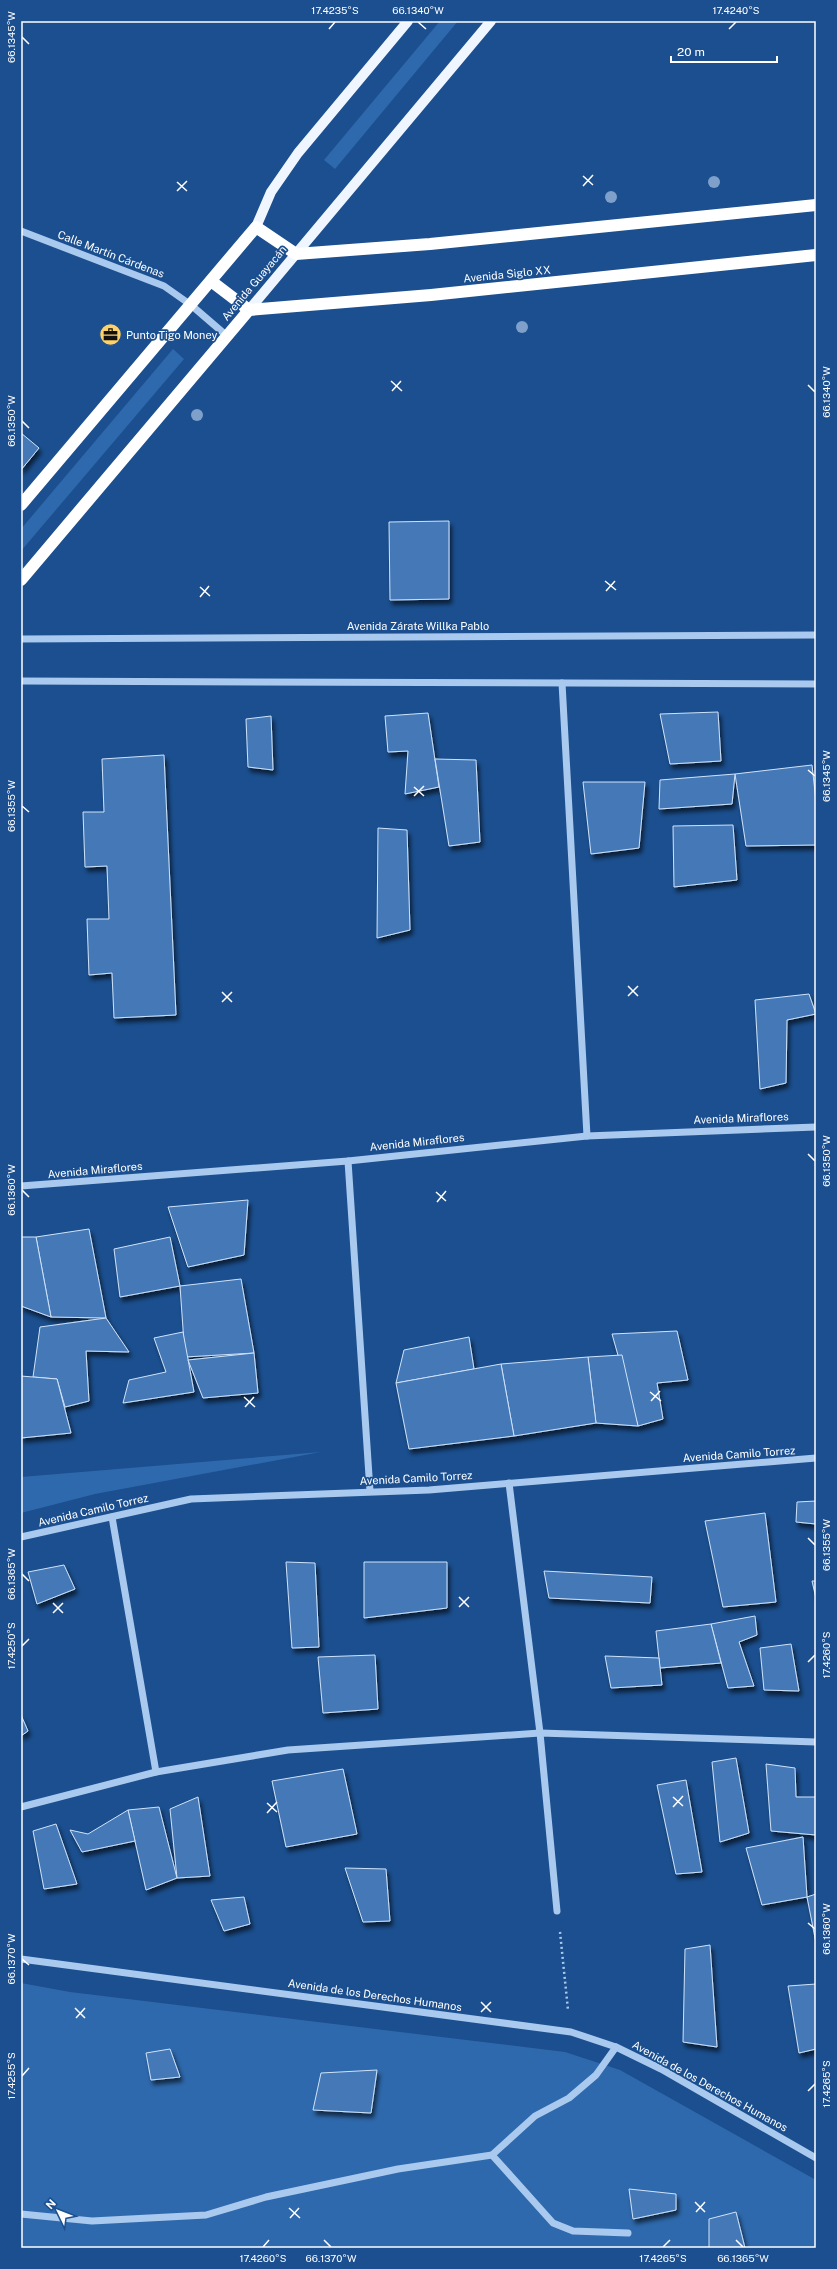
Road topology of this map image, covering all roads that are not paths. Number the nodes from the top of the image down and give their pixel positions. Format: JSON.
{"nodes":[{"id":1,"x":408,"y":21,"type":"edge"},
{"id":2,"x":491,"y":21,"type":"edge"},
{"id":3,"x":816,"y":205,"type":"edge"},
{"id":4,"x":256,"y":227,"type":"junction"},
{"id":5,"x":21,"y":231,"type":"edge"},
{"id":6,"x":296,"y":254,"type":"junction"},
{"id":7,"x":816,"y":255,"type":"edge"},
{"id":8,"x":211,"y":281,"type":"junction"},
{"id":9,"x":191,"y":305,"type":"junction"},
{"id":10,"x":249,"y":310,"type":"junction"},
{"id":11,"x":227,"y":336,"type":"junction"},
{"id":12,"x":21,"y":505,"type":"edge"},
{"id":13,"x":21,"y":580,"type":"edge"},
{"id":14,"x":816,"y":635,"type":"edge"},
{"id":15,"x":21,"y":639,"type":"edge"},
{"id":16,"x":21,"y":681,"type":"edge"},
{"id":17,"x":562,"y":683,"type":"junction"},
{"id":18,"x":816,"y":684,"type":"edge"},
{"id":19,"x":816,"y":1127,"type":"edge"},
{"id":20,"x":587,"y":1136,"type":"junction"},
{"id":21,"x":348,"y":1161,"type":"junction"},
{"id":22,"x":21,"y":1186,"type":"edge"},
{"id":23,"x":816,"y":1458,"type":"edge"},
{"id":24,"x":509,"y":1483,"type":"junction"},
{"id":25,"x":370,"y":1491,"type":"junction"},
{"id":26,"x":112,"y":1517,"type":"junction"},
{"id":27,"x":21,"y":1537,"type":"edge"},
{"id":28,"x":540,"y":1733,"type":"junction"},
{"id":29,"x":816,"y":1742,"type":"edge"},
{"id":30,"x":156,"y":1772,"type":"junction"},
{"id":31,"x":21,"y":1807,"type":"edge"},
{"id":32,"x":557,"y":1911,"type":"road end"},
{"id":33,"x":21,"y":1959,"type":"edge"},
{"id":34,"x":616,"y":2047,"type":"junction"},
{"id":35,"x":492,"y":2155,"type":"junction"},
{"id":36,"x":816,"y":2158,"type":"edge"},
{"id":37,"x":21,"y":2214,"type":"edge"},
{"id":38,"x":628,"y":2233,"type":"dead end"}],
"edges":[{"from":1,"to":4,"type":"main road"},
{"from":2,"to":6,"type":"main road","name":"Avenida Guayacán"},
{"from":3,"to":6,"type":"highway"},
{"from":4,"to":6,"type":"highway"},
{"from":4,"to":8,"type":"highway"},
{"from":5,"to":9,"type":"street","name":"Calle Martín Cárdenas"},
{"from":6,"to":10,"type":"main road","name":"Avenida Guayacán"},
{"from":7,"to":10,"type":"highway","name":"Avenida Siglo XX"},
{"from":8,"to":9,"type":"highway"},
{"from":8,"to":10,"type":"highway"},
{"from":9,"to":11,"type":"street","name":"Calle Martín Cárdenas"},
{"from":9,"to":12,"type":"highway"},
{"from":10,"to":11,"type":"highway","name":"Avenida Guayacán"},
{"from":11,"to":13,"type":"highway","name":"Avenida Guayacán"},
{"from":14,"to":15,"type":"street","name":"Avenida Zárate Willka Pablo"},
{"from":16,"to":17,"type":"street"},
{"from":17,"to":18,"type":"street"},
{"from":17,"to":20,"type":"street"},
{"from":19,"to":20,"type":"street","name":"Avenida Miraflores"},
{"from":20,"to":21,"type":"street","name":"Avenida Miraflores"},
{"from":21,"to":22,"type":"street","name":"Avenida Miraflores"},
{"from":21,"to":25,"type":"street"},
{"from":23,"to":24,"type":"street","name":"Avenida Camilo Torrez"},
{"from":24,"to":25,"type":"street","name":"Avenida Camilo Torrez"},
{"from":24,"to":28,"type":"street"},
{"from":25,"to":26,"type":"street","name":"Avenida Camilo Torrez"},
{"from":26,"to":27,"type":"street","name":"Avenida Camilo Torrez"},
{"from":26,"to":30,"type":"street"},
{"from":28,"to":29,"type":"street"},
{"from":28,"to":30,"type":"street"},
{"from":28,"to":32,"type":"street"},
{"from":30,"to":31,"type":"street"},
{"from":33,"to":34,"type":"street","name":"Avenida de los Derechos Humanos"},
{"from":34,"to":35,"type":"street"},
{"from":34,"to":36,"type":"street","name":"Avenida de los Derechos Humanos"},
{"from":35,"to":37,"type":"street"},
{"from":35,"to":38,"type":"street"}]}
